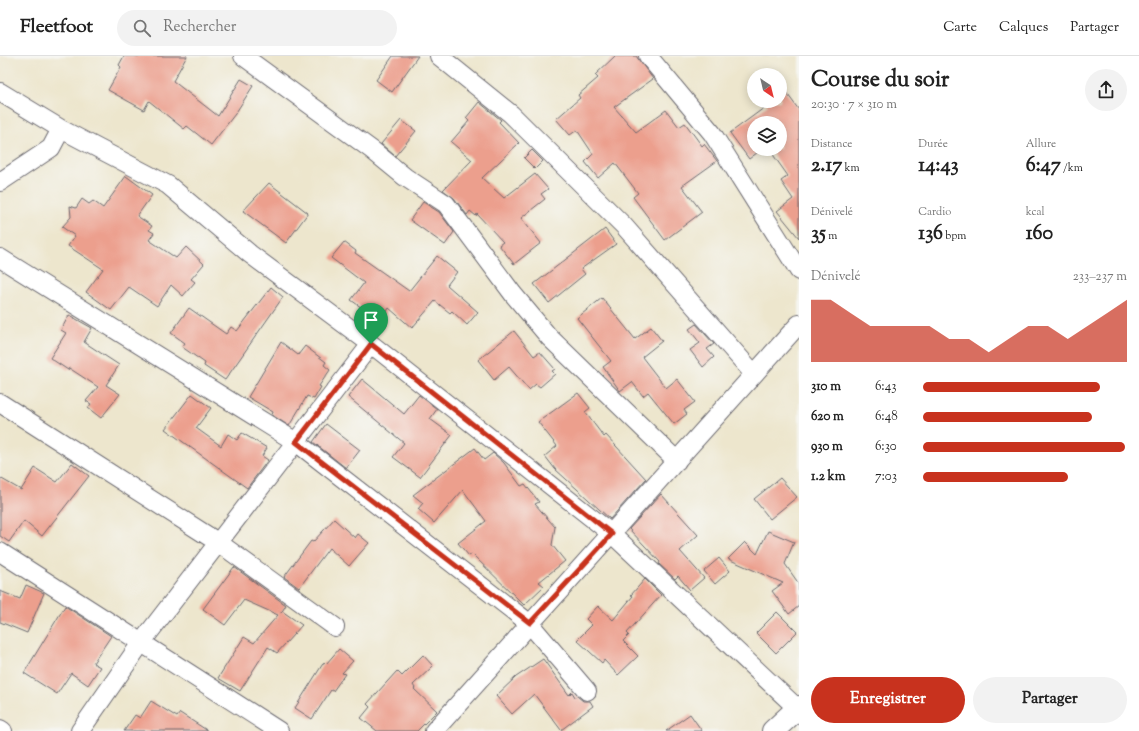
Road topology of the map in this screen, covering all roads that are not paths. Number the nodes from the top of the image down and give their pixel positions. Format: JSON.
{"nodes":[{"id":1,"x":243,"y":56,"type":"edge"},
{"id":2,"x":438,"y":56,"type":"edge"},
{"id":3,"x":648,"y":56,"type":"edge"},
{"id":4,"x":0,"y":92,"type":"edge"},
{"id":5,"x":61,"y":129,"type":"junction"},
{"id":6,"x":0,"y":182,"type":"edge"},
{"id":7,"x":0,"y":258,"type":"edge"},
{"id":8,"x":799,"y":271,"type":"edge"},
{"id":9,"x":799,"y":324,"type":"edge"},
{"id":10,"x":371,"y":344,"type":"junction"},
{"id":11,"x":754,"y":374,"type":"junction"},
{"id":12,"x":0,"y":403,"type":"edge"},
{"id":13,"x":296,"y":442,"type":"junction"},
{"id":14,"x":677,"y":461,"type":"junction"},
{"id":15,"x":612,"y":534,"type":"junction"},
{"id":16,"x":219,"y":543,"type":"junction"},
{"id":17,"x":0,"y":552,"type":"edge"},
{"id":18,"x":530,"y":623,"type":"junction"},
{"id":19,"x":335,"y":627,"type":"dead end"},
{"id":20,"x":141,"y":643,"type":"junction"},
{"id":21,"x":587,"y":691,"type":"dead end"},
{"id":22,"x":798,"y":708,"type":"edge"},
{"id":23,"x":0,"y":729,"type":"edge"},
{"id":24,"x":2,"y":731,"type":"edge"},
{"id":25,"x":80,"y":731,"type":"edge"},
{"id":26,"x":279,"y":731,"type":"edge"},
{"id":27,"x":434,"y":731,"type":"edge"},
{"id":28,"x":773,"y":731,"type":"edge"}],
"edges":[{"from":1,"to":14,"type":"street"},
{"from":2,"to":11,"type":"street"},
{"from":3,"to":8,"type":"street"},
{"from":4,"to":5,"type":"street"},
{"from":5,"to":6,"type":"street"},
{"from":5,"to":10,"type":"street"},
{"from":7,"to":13,"type":"street"},
{"from":9,"to":11,"type":"street"},
{"from":10,"to":13,"type":"street"},
{"from":10,"to":15,"type":"street"},
{"from":11,"to":14,"type":"street"},
{"from":12,"to":16,"type":"street"},
{"from":13,"to":16,"type":"street"},
{"from":13,"to":18,"type":"street"},
{"from":14,"to":15,"type":"street"},
{"from":15,"to":18,"type":"street"},
{"from":15,"to":22,"type":"street"},
{"from":16,"to":19,"type":"street"},
{"from":16,"to":20,"type":"street"},
{"from":17,"to":20,"type":"street"},
{"from":18,"to":21,"type":"street"},
{"from":18,"to":27,"type":"street"},
{"from":20,"to":25,"type":"street"},
{"from":20,"to":26,"type":"street"},
{"from":22,"to":28,"type":"highway"},
{"from":23,"to":24,"type":"street"}]}
